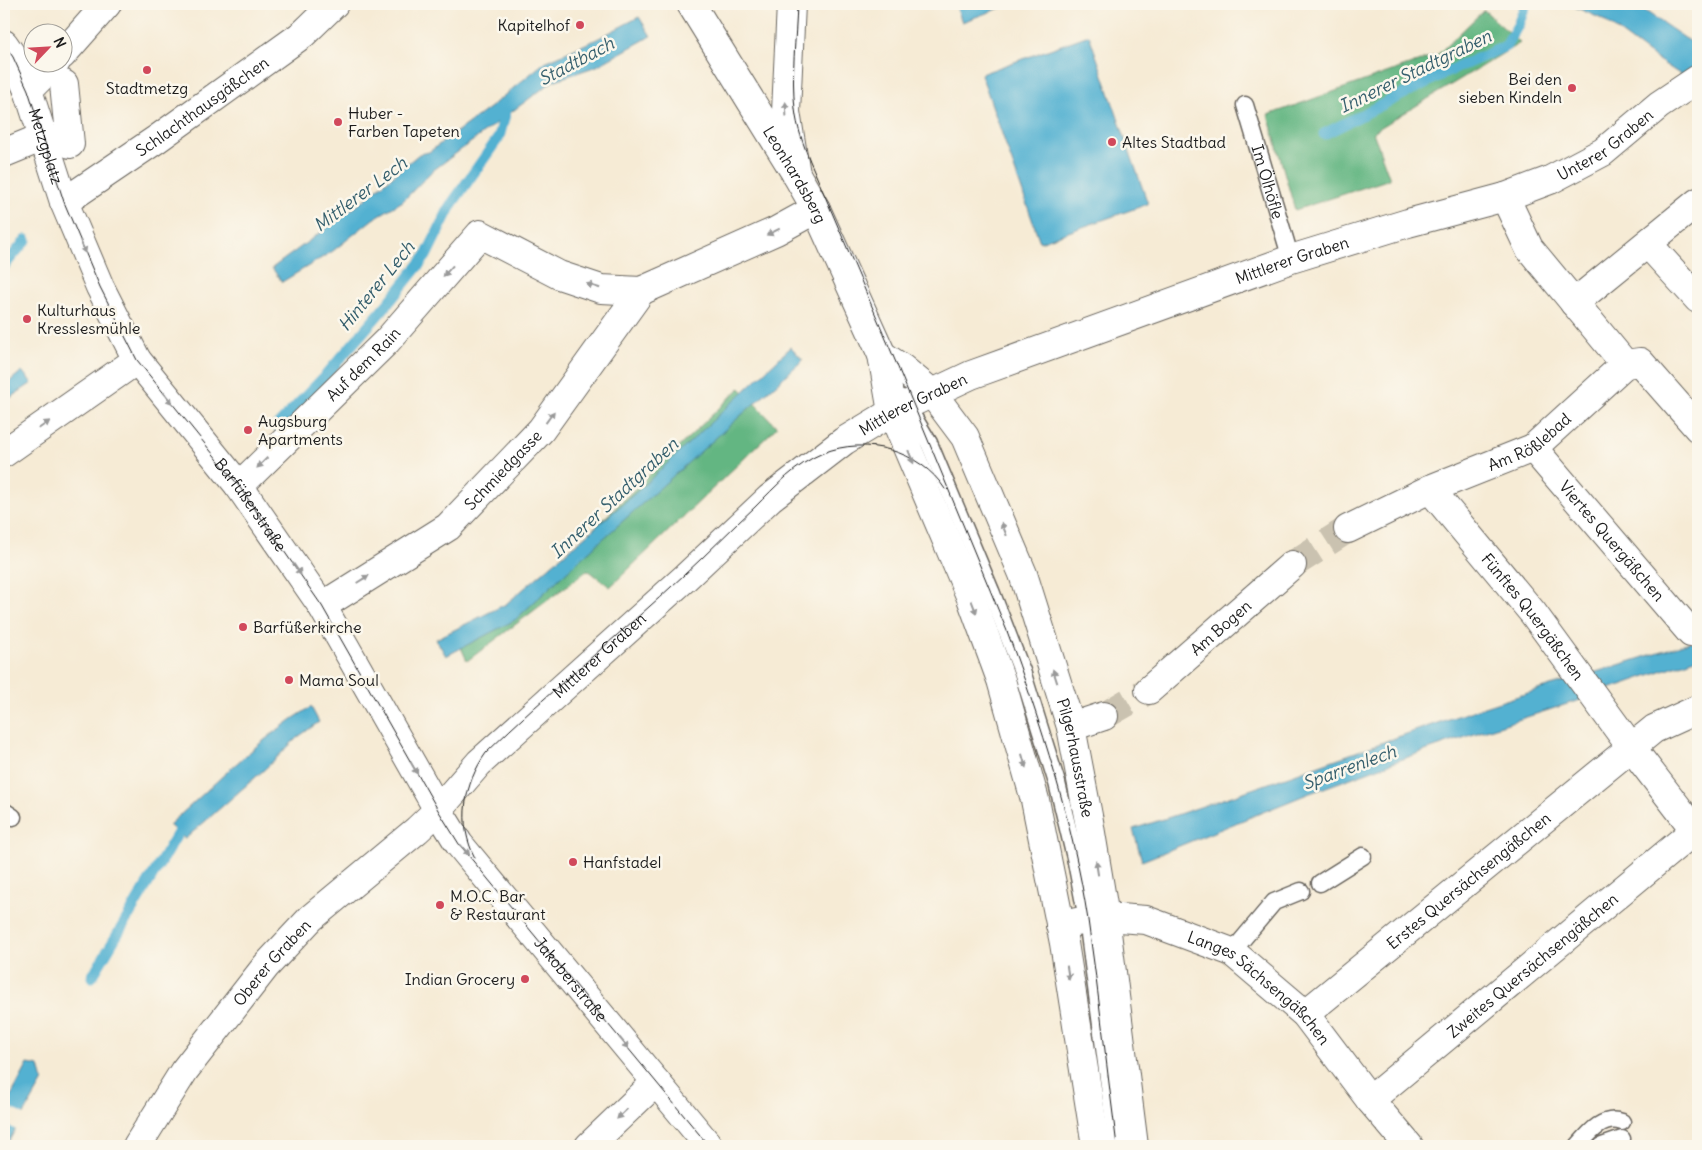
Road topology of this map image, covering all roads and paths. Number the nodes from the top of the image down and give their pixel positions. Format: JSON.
{"nodes":[{"id":1,"x":107,"y":4,"type":"edge"},
{"id":2,"x":334,"y":4,"type":"edge"},
{"id":3,"x":691,"y":4,"type":"edge"},
{"id":4,"x":790,"y":4,"type":"edge"},
{"id":5,"x":4,"y":44,"type":"edge"},
{"id":6,"x":72,"y":44,"type":"edge"},
{"id":7,"x":60,"y":73,"type":"edge"},
{"id":8,"x":1698,"y":79,"type":"edge"},
{"id":9,"x":28,"y":90,"type":"junction"},
{"id":10,"x":1245,"y":105,"type":"dead end"},
{"id":11,"x":43,"y":137,"type":"junction"},
{"id":12,"x":70,"y":144,"type":"dead end"},
{"id":13,"x":4,"y":153,"type":"edge"},
{"id":14,"x":796,"y":174,"type":"junction"},
{"id":15,"x":1505,"y":197,"type":"junction"},
{"id":16,"x":64,"y":202,"type":"junction"},
{"id":17,"x":1698,"y":202,"type":"edge"},
{"id":18,"x":816,"y":209,"type":"junction"},
{"id":19,"x":480,"y":234,"type":"joint"},
{"id":20,"x":1648,"y":244,"type":"junction"},
{"id":21,"x":1290,"y":259,"type":"junction"},
{"id":22,"x":641,"y":292,"type":"junction"},
{"id":23,"x":1698,"y":299,"type":"edge"},
{"id":24,"x":1574,"y":303,"type":"junction"},
{"id":25,"x":882,"y":355,"type":"junction"},
{"id":26,"x":137,"y":360,"type":"junction"},
{"id":27,"x":1625,"y":364,"type":"junction"},
{"id":28,"x":932,"y":392,"type":"junction"},
{"id":29,"x":899,"y":409,"type":"junction"},
{"id":30,"x":1698,"y":428,"type":"edge"},
{"id":31,"x":1533,"y":448,"type":"junction"},
{"id":32,"x":4,"y":453,"type":"edge"},
{"id":33,"x":239,"y":486,"type":"junction"},
{"id":34,"x":1430,"y":489,"type":"junction"},
{"id":35,"x":1348,"y":529,"type":"tunnel mouth"},
{"id":36,"x":1292,"y":565,"type":"tunnel mouth"},
{"id":37,"x":322,"y":606,"type":"junction"},
{"id":38,"x":1691,"y":633,"type":"dead end"},
{"id":39,"x":1150,"y":690,"type":"tunnel mouth"},
{"id":40,"x":1698,"y":709,"type":"edge"},
{"id":41,"x":1104,"y":716,"type":"tunnel mouth"},
{"id":42,"x":1071,"y":727,"type":"junction"},
{"id":43,"x":1631,"y":747,"type":"junction"},
{"id":44,"x":438,"y":810,"type":"junction"},
{"id":45,"x":1697,"y":832,"type":"edge"},
{"id":46,"x":1363,"y":856,"type":"dead end"},
{"id":47,"x":1320,"y":883,"type":"dead end"},
{"id":48,"x":1300,"y":891,"type":"dead end"},
{"id":49,"x":1096,"y":918,"type":"junction"},
{"id":50,"x":1060,"y":925,"type":"junction"},
{"id":51,"x":1232,"y":952,"type":"junction"},
{"id":52,"x":1305,"y":1014,"type":"junction"},
{"id":53,"x":656,"y":1082,"type":"junction"},
{"id":54,"x":1370,"y":1100,"type":"junction"},
{"id":55,"x":1622,"y":1122,"type":"dead end"},
{"id":56,"x":1622,"y":1139,"type":"dead end"},
{"id":57,"x":137,"y":1146,"type":"edge"},
{"id":58,"x":589,"y":1146,"type":"edge"},
{"id":59,"x":709,"y":1146,"type":"edge"},
{"id":60,"x":1096,"y":1146,"type":"edge"},
{"id":61,"x":1117,"y":1146,"type":"edge"},
{"id":62,"x":1134,"y":1146,"type":"edge"},
{"id":63,"x":1409,"y":1146,"type":"edge"},
{"id":64,"x":1578,"y":1146,"type":"edge"},
{"id":65,"x":1602,"y":1146,"type":"edge"}],
"edges":[{"from":1,"to":6,"type":"street"},
{"from":2,"to":16,"type":"street","name":"Schlachthausgäßchen"},
{"from":3,"to":14,"type":"street","name":"Leonhardsberg"},
{"from":14,"to":4,"type":"street","one_way":true},
{"from":5,"to":9,"type":"street","name":"Metzgplatz"},
{"from":7,"to":9,"type":"street"},
{"from":7,"to":12,"type":"street","name":"Metzgplatz"},
{"from":8,"to":15,"type":"street","name":"Unterer Graben"},
{"from":9,"to":11,"type":"street","name":"Metzgplatz"},
{"from":10,"to":21,"type":"lane","name":"Im Ölhöfle"},
{"from":11,"to":13,"type":"street"},
{"from":11,"to":16,"type":"street","name":"Metzgplatz"},
{"from":14,"to":18,"type":"street","name":"Leonhardsberg"},
{"from":15,"to":21,"type":"street","name":"Mittlerer Graben"},
{"from":15,"to":24,"type":"street"},
{"from":16,"to":26,"type":"street","name":"Barfüßerstraße","one_way":true},
{"from":17,"to":20,"type":"street"},
{"from":18,"to":22,"type":"street","name":"Schmiedgasse","one_way":true},
{"from":18,"to":25,"type":"street","name":"Leonhardsberg"},
{"from":22,"to":19,"type":"street","name":"Schmiedgasse","one_way":true},
{"from":19,"to":33,"type":"street","name":"Auf dem Rain","one_way":true},
{"from":20,"to":23,"type":"street"},
{"from":20,"to":24,"type":"street"},
{"from":21,"to":28,"type":"street","name":"Mittlerer Graben"},
{"from":37,"to":22,"type":"street","name":"Schmiedgasse","one_way":true},
{"from":24,"to":27,"type":"street"},
{"from":25,"to":28,"type":"street"},
{"from":25,"to":29,"type":"street","name":"Leonhardsberg"},
{"from":32,"to":26,"type":"street","one_way":true},
{"from":26,"to":33,"type":"street","name":"Barfüßerstraße","one_way":true},
{"from":27,"to":30,"type":"street"},
{"from":27,"to":31,"type":"street","name":"Am Rößlebad"},
{"from":28,"to":29,"type":"street","name":"Mittlerer Graben"},
{"from":42,"to":28,"type":"street","name":"Pilgerhausstraße","one_way":true},
{"from":29,"to":44,"type":"street","name":"Mittlerer Graben"},
{"from":29,"to":49,"type":"lane"},
{"from":29,"to":50,"type":"street","one_way":true},
{"from":31,"to":34,"type":"street","name":"Am Rößlebad"},
{"from":31,"to":38,"type":"street","name":"Viertes Quergäßchen"},
{"from":33,"to":37,"type":"street","name":"Barfüßerstraße","one_way":true},
{"from":34,"to":35,"type":"street","name":"Am Rößlebad"},
{"from":34,"to":43,"type":"street","name":"Fünftes Quergäßchen"},
{"from":36,"to":39,"type":"street","name":"Am Bogen"},
{"from":37,"to":44,"type":"street","name":"Barfüßerstraße","one_way":true},
{"from":40,"to":43,"type":"street","name":"Erstes Quersächsengäßchen"},
{"from":41,"to":42,"type":"street"},
{"from":49,"to":42,"type":"street","name":"Pilgerhausstraße","one_way":true},
{"from":43,"to":45,"type":"street","name":"Fünftes Quergäßchen"},
{"from":43,"to":52,"type":"street","name":"Erstes Quersächsengäßchen"},
{"from":44,"to":53,"type":"street","name":"Jakoberstraße","one_way":true},
{"from":44,"to":57,"type":"street","name":"Oberer Graben"},
{"from":45,"to":54,"type":"street","name":"Zweites Quersächsengäßchen"},
{"from":46,"to":47,"type":"lane"},
{"from":48,"to":51,"type":"lane"},
{"from":49,"to":50,"type":"street","name":"Langes Sächsengäßchen"},
{"from":49,"to":51,"type":"street","name":"Langes Sächsengäßchen"},
{"from":49,"to":61,"type":"lane"},
{"from":49,"to":62,"type":"street","name":"Pilgerhausstraße"},
{"from":50,"to":60,"type":"street","one_way":true},
{"from":51,"to":52,"type":"street","name":"Langes Sächsengäßchen"},
{"from":52,"to":54,"type":"street","name":"Langes Sächsengäßchen"},
{"from":53,"to":58,"type":"street","one_way":true},
{"from":53,"to":59,"type":"street","name":"Jakoberstraße"},
{"from":54,"to":63,"type":"street","name":"Langes Sächsengäßchen"},
{"from":55,"to":64,"type":"lane"},
{"from":56,"to":65,"type":"lane"}]}
